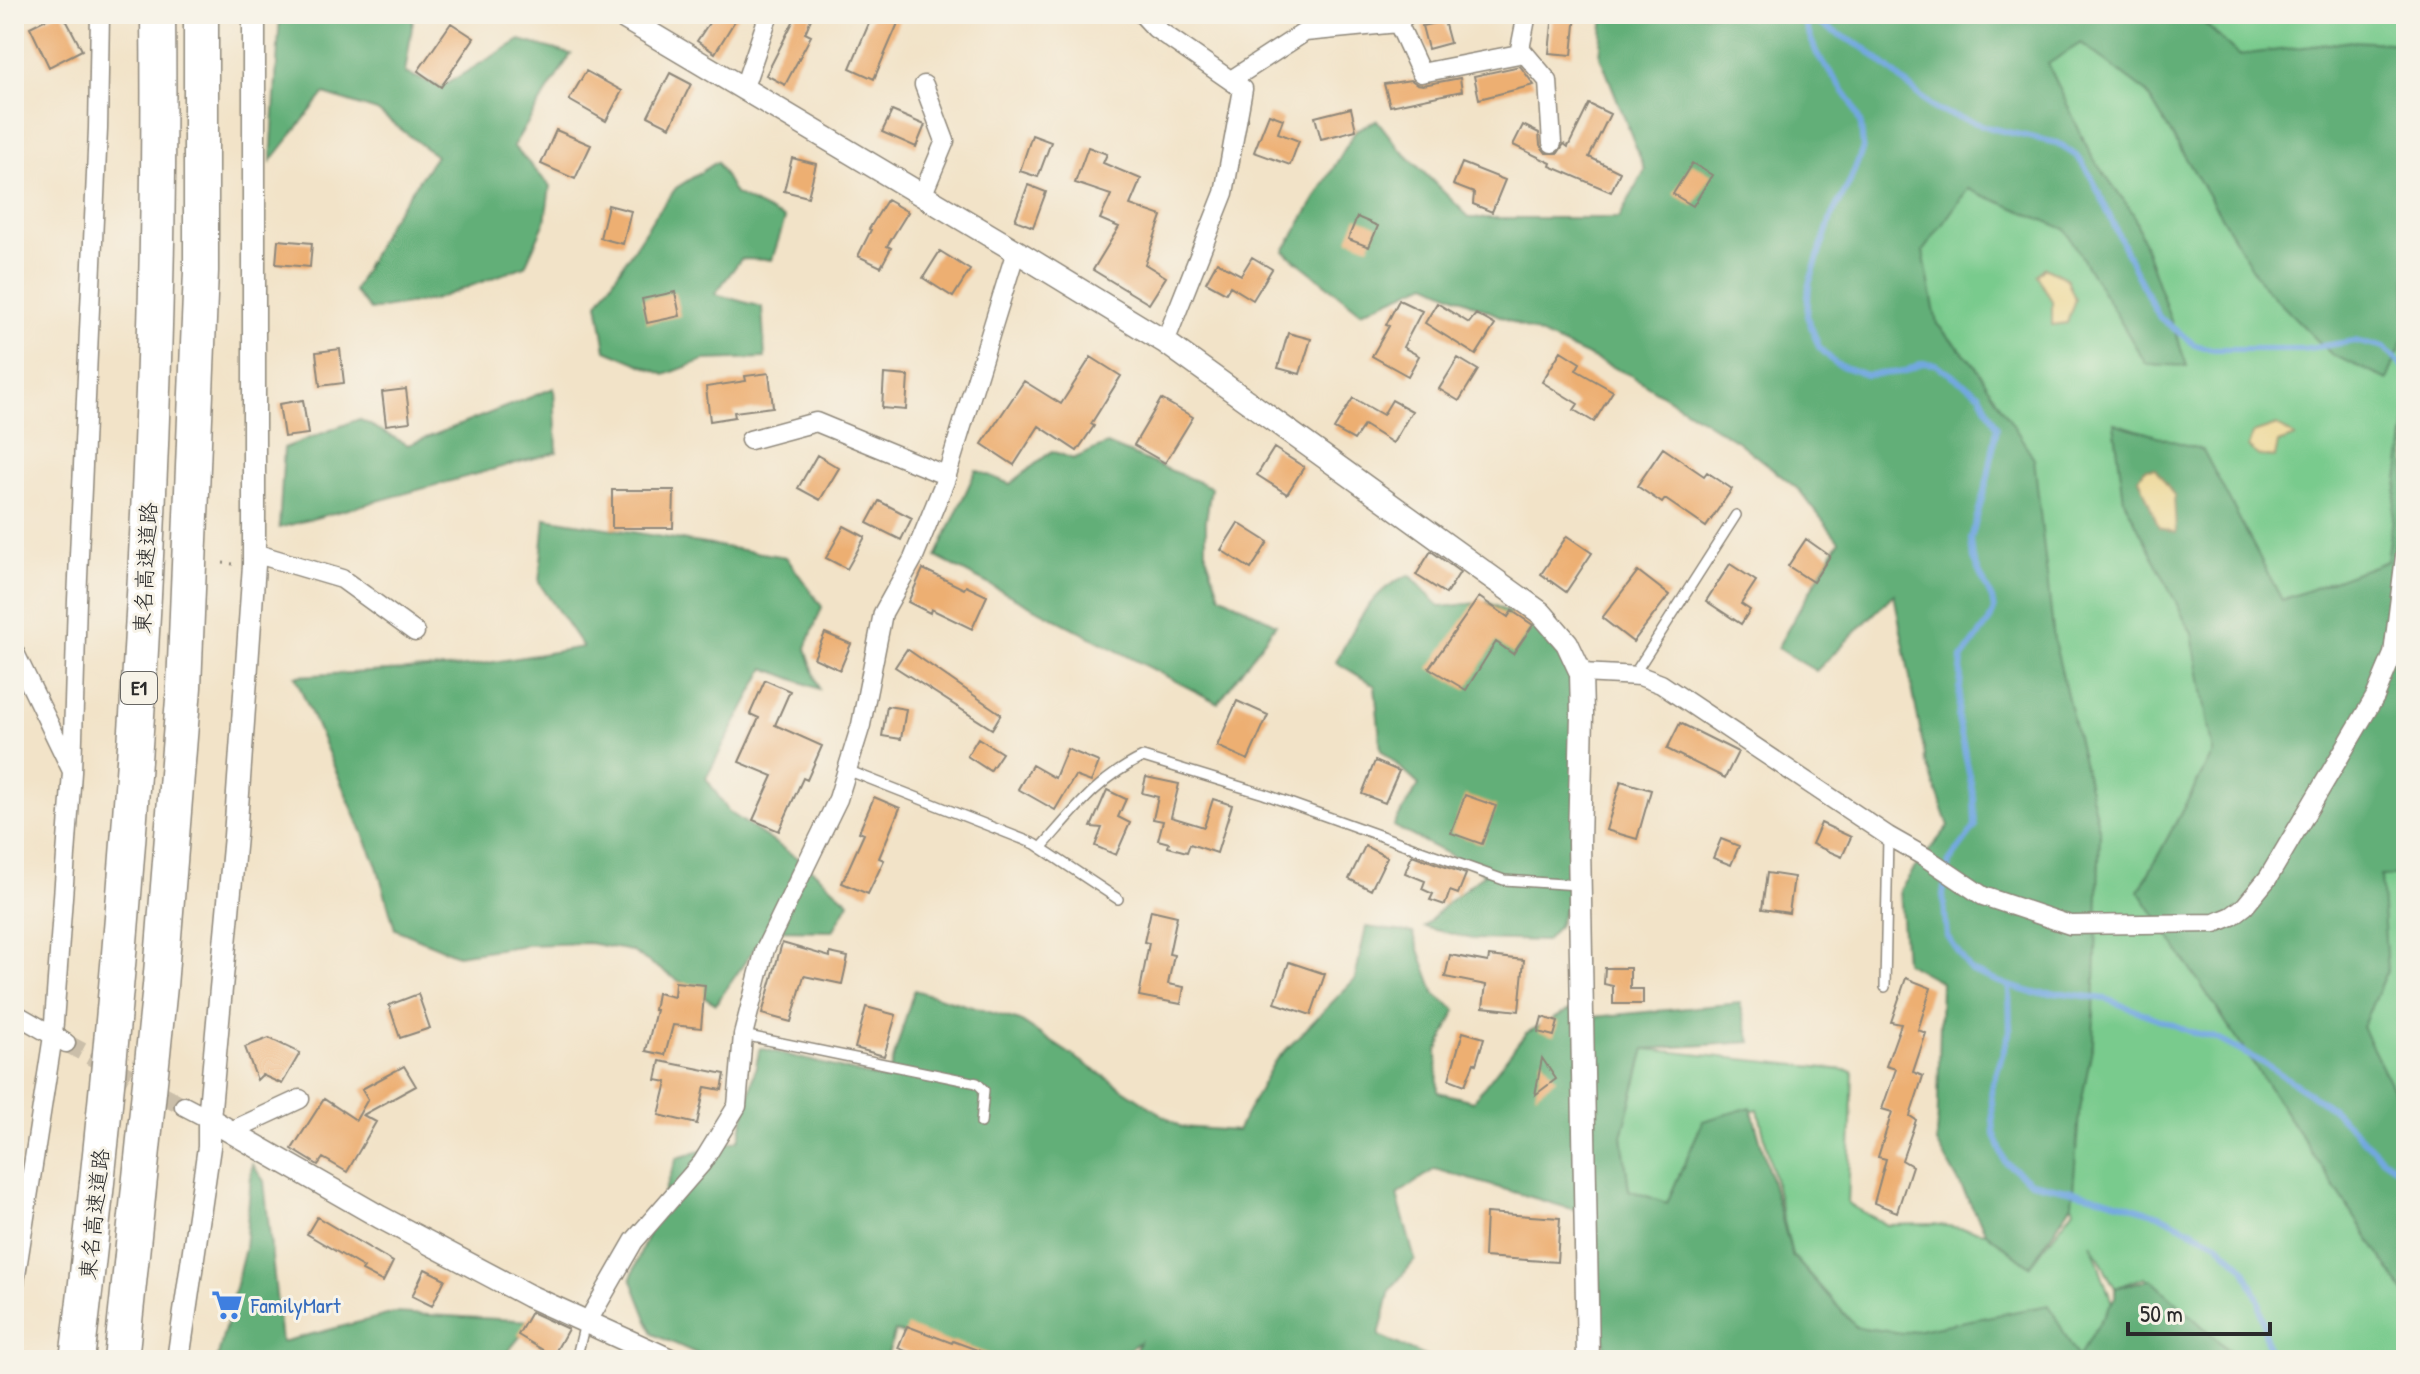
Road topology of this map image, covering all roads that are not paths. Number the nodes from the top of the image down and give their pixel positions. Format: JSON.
{"nodes":[{"id":1,"x":100,"y":14,"type":"edge"},
{"id":2,"x":158,"y":14,"type":"edge"},
{"id":3,"x":201,"y":14,"type":"edge"},
{"id":4,"x":254,"y":14,"type":"edge"},
{"id":5,"x":618,"y":14,"type":"edge"},
{"id":6,"x":769,"y":14,"type":"edge"},
{"id":7,"x":1142,"y":14,"type":"edge"},
{"id":8,"x":1527,"y":14,"type":"edge"},
{"id":9,"x":1402,"y":18,"type":"edge"},
{"id":10,"x":1520,"y":48,"type":"junction"},
{"id":11,"x":1231,"y":80,"type":"junction"},
{"id":12,"x":924,"y":85,"type":"dead end"},
{"id":13,"x":743,"y":90,"type":"junction"},
{"id":14,"x":1552,"y":143,"type":"dead end"},
{"id":15,"x":922,"y":196,"type":"junction"},
{"id":16,"x":1016,"y":251,"type":"junction"},
{"id":17,"x":1165,"y":342,"type":"junction"},
{"id":18,"x":750,"y":440,"type":"dead end"},
{"id":19,"x":947,"y":476,"type":"junction"},
{"id":20,"x":1736,"y":515,"type":"dead end"},
{"id":21,"x":2406,"y":548,"type":"edge"},
{"id":22,"x":254,"y":553,"type":"junction"},
{"id":23,"x":415,"y":632,"type":"dead end"},
{"id":24,"x":14,"y":651,"type":"edge"},
{"id":25,"x":1581,"y":673,"type":"junction"},
{"id":26,"x":1633,"y":676,"type":"junction"},
{"id":27,"x":847,"y":770,"type":"junction"},
{"id":28,"x":72,"y":772,"type":"junction"},
{"id":29,"x":1888,"y":836,"type":"junction"},
{"id":30,"x":1041,"y":848,"type":"junction"},
{"id":31,"x":1579,"y":885,"type":"junction"},
{"id":32,"x":1118,"y":899,"type":"dead end"},
{"id":33,"x":1885,"y":987,"type":"dead end"},
{"id":34,"x":14,"y":1013,"type":"edge"},
{"id":35,"x":743,"y":1035,"type":"junction"},
{"id":36,"x":60,"y":1040,"type":"junction"},
{"id":37,"x":300,"y":1099,"type":"dead end"},
{"id":38,"x":184,"y":1106,"type":"tunnel mouth"},
{"id":39,"x":209,"y":1119,"type":"junction"},
{"id":40,"x":981,"y":1123,"type":"dead end"},
{"id":41,"x":231,"y":1131,"type":"junction"},
{"id":42,"x":96,"y":1204,"type":"junction"},
{"id":43,"x":14,"y":1288,"type":"edge"},
{"id":44,"x":587,"y":1320,"type":"junction"},
{"id":45,"x":63,"y":1360,"type":"edge"},
{"id":46,"x":77,"y":1360,"type":"edge"},
{"id":47,"x":121,"y":1360,"type":"edge"},
{"id":48,"x":178,"y":1360,"type":"edge"},
{"id":49,"x":576,"y":1360,"type":"edge"},
{"id":50,"x":670,"y":1360,"type":"edge"},
{"id":51,"x":1588,"y":1360,"type":"edge"}],
"edges":[{"from":1,"to":28,"type":"street"},
{"from":2,"to":42,"type":"highway","name":"東名高速道路","number":"E1"},
{"from":3,"to":47,"type":"highway","name":"東名高速道路","number":"E1"},
{"from":4,"to":22,"type":"street"},
{"from":5,"to":13,"type":"street"},
{"from":6,"to":13,"type":"street"},
{"from":7,"to":11,"type":"street"},
{"from":8,"to":10,"type":"street"},
{"from":9,"to":10,"type":"street"},
{"from":9,"to":11,"type":"street"},
{"from":10,"to":14,"type":"street"},
{"from":11,"to":17,"type":"street"},
{"from":12,"to":15,"type":"street"},
{"from":13,"to":15,"type":"street"},
{"from":15,"to":16,"type":"street"},
{"from":16,"to":17,"type":"street"},
{"from":16,"to":19,"type":"street"},
{"from":17,"to":25,"type":"street"},
{"from":18,"to":19,"type":"street"},
{"from":19,"to":27,"type":"street"},
{"from":20,"to":26,"type":"lane"},
{"from":21,"to":29,"type":"street"},
{"from":22,"to":23,"type":"street"},
{"from":22,"to":39,"type":"street"},
{"from":24,"to":28,"type":"street"},
{"from":25,"to":26,"type":"street"},
{"from":25,"to":31,"type":"street"},
{"from":26,"to":29,"type":"street"},
{"from":27,"to":30,"type":"lane"},
{"from":27,"to":35,"type":"street"},
{"from":28,"to":36,"type":"street"},
{"from":29,"to":33,"type":"lane"},
{"from":30,"to":31,"type":"lane"},
{"from":30,"to":32,"type":"lane"},
{"from":31,"to":51,"type":"street"},
{"from":34,"to":36,"type":"street"},
{"from":35,"to":40,"type":"lane"},
{"from":35,"to":44,"type":"street"},
{"from":36,"to":43,"type":"street"},
{"from":37,"to":41,"type":"street"},
{"from":38,"to":39,"type":"street"},
{"from":39,"to":41,"type":"street"},
{"from":39,"to":48,"type":"street"},
{"from":41,"to":44,"type":"street"},
{"from":42,"to":45,"type":"highway"},
{"from":42,"to":46,"type":"highway","name":"東名高速道路","number":"E1"},
{"from":44,"to":49,"type":"lane"},
{"from":44,"to":50,"type":"street"}]}
